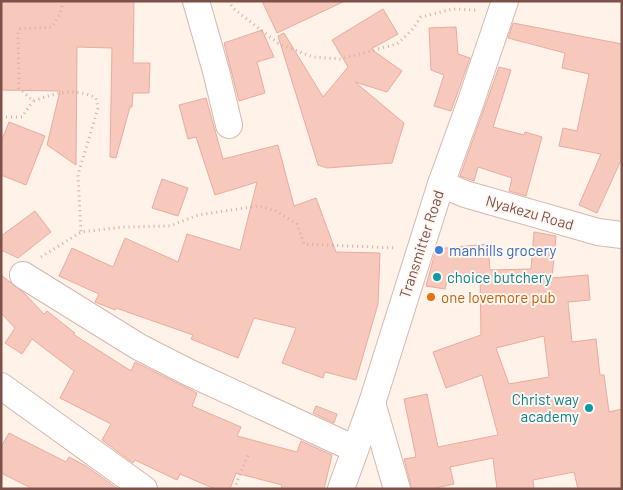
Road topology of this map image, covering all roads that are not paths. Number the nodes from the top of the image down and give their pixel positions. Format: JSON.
{"nodes":[{"id":1,"x":196,"y":1,"type":"edge"},
{"id":2,"x":504,"y":6,"type":"edge"},
{"id":3,"x":229,"y":125,"type":"dead end"},
{"id":4,"x":440,"y":184,"type":"junction"},
{"id":5,"x":622,"y":235,"type":"edge"},
{"id":6,"x":23,"y":275,"type":"road end"},
{"id":7,"x":1,"y":386,"type":"edge"},
{"id":8,"x":372,"y":403,"type":"junction"},
{"id":9,"x":355,"y":449,"type":"junction"},
{"id":10,"x":144,"y":489,"type":"edge"},
{"id":11,"x":341,"y":489,"type":"edge"},
{"id":12,"x":398,"y":489,"type":"edge"}],
"edges":[{"from":1,"to":3,"type":"street"},
{"from":2,"to":4,"type":"street","name":"Transmitter Road"},
{"from":4,"to":5,"type":"street","name":"Nyakezu Road"},
{"from":4,"to":8,"type":"street","name":"Transmitter Road"},
{"from":6,"to":9,"type":"street"},
{"from":7,"to":10,"type":"street"},
{"from":8,"to":9,"type":"street","name":"Transmitter Road"},
{"from":8,"to":12,"type":"street"},
{"from":9,"to":11,"type":"street","name":"Transmitter Road"}]}
